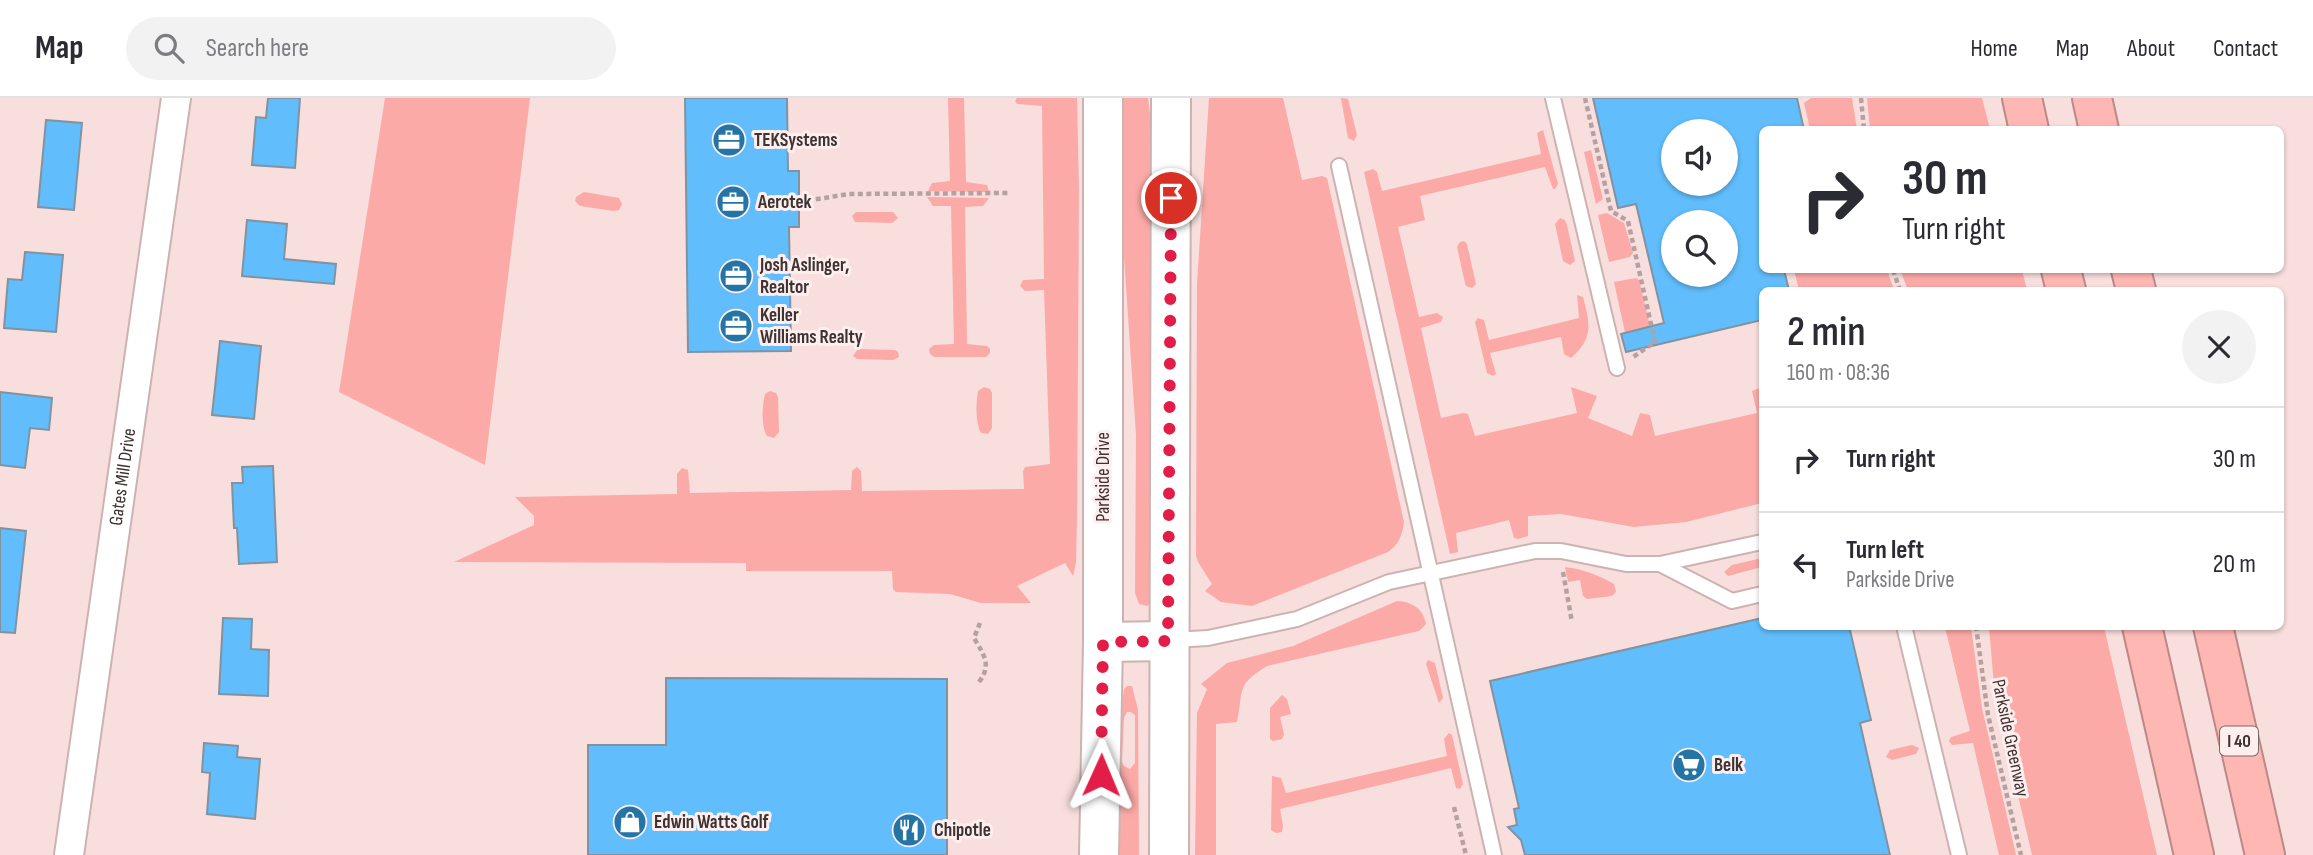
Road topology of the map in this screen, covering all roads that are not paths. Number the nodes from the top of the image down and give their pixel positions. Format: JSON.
{"nodes":[{"id":1,"x":176,"y":98,"type":"edge"},
{"id":2,"x":1103,"y":98,"type":"edge"},
{"id":3,"x":1171,"y":98,"type":"edge"},
{"id":4,"x":1553,"y":98,"type":"edge"},
{"id":5,"x":2022,"y":98,"type":"edge"},
{"id":6,"x":2092,"y":98,"type":"edge"},
{"id":7,"x":2028,"y":126,"type":"edge"},
{"id":8,"x":2098,"y":126,"type":"edge"},
{"id":9,"x":1339,"y":166,"type":"dead end"},
{"id":10,"x":1617,"y":368,"type":"road end"},
{"id":11,"x":1759,"y":543,"type":"edge"},
{"id":12,"x":1660,"y":564,"type":"junction"},
{"id":13,"x":1430,"y":575,"type":"junction"},
{"id":14,"x":1759,"y":595,"type":"edge"},
{"id":15,"x":1905,"y":630,"type":"edge"},
{"id":16,"x":2143,"y":630,"type":"edge"},
{"id":17,"x":2214,"y":630,"type":"edge"},
{"id":18,"x":1168,"y":641,"type":"junction"},
{"id":19,"x":1103,"y":642,"type":"junction"},
{"id":20,"x":69,"y":855,"type":"edge"},
{"id":21,"x":1099,"y":855,"type":"edge"},
{"id":22,"x":1169,"y":855,"type":"edge"},
{"id":23,"x":1494,"y":855,"type":"edge"},
{"id":24,"x":1959,"y":855,"type":"edge"},
{"id":25,"x":2194,"y":855,"type":"edge"},
{"id":26,"x":2265,"y":855,"type":"edge"}],
"edges":[{"from":1,"to":20,"type":"street","name":"Gates Mill Drive"},
{"from":2,"to":19,"type":"street","name":"Parkside Drive"},
{"from":3,"to":18,"type":"street"},
{"from":4,"to":10,"type":"lane"},
{"from":5,"to":7,"type":"highway"},
{"from":6,"to":8,"type":"highway"},
{"from":9,"to":13,"type":"lane"},
{"from":11,"to":12,"type":"lane"},
{"from":12,"to":13,"type":"lane"},
{"from":12,"to":14,"type":"lane"},
{"from":13,"to":18,"type":"lane"},
{"from":13,"to":23,"type":"lane"},
{"from":15,"to":24,"type":"lane"},
{"from":16,"to":25,"type":"highway"},
{"from":17,"to":26,"type":"highway","number":"I 40"},
{"from":18,"to":19,"type":"street"},
{"from":18,"to":22,"type":"street"},
{"from":19,"to":21,"type":"street","name":"Parkside Drive"}]}
